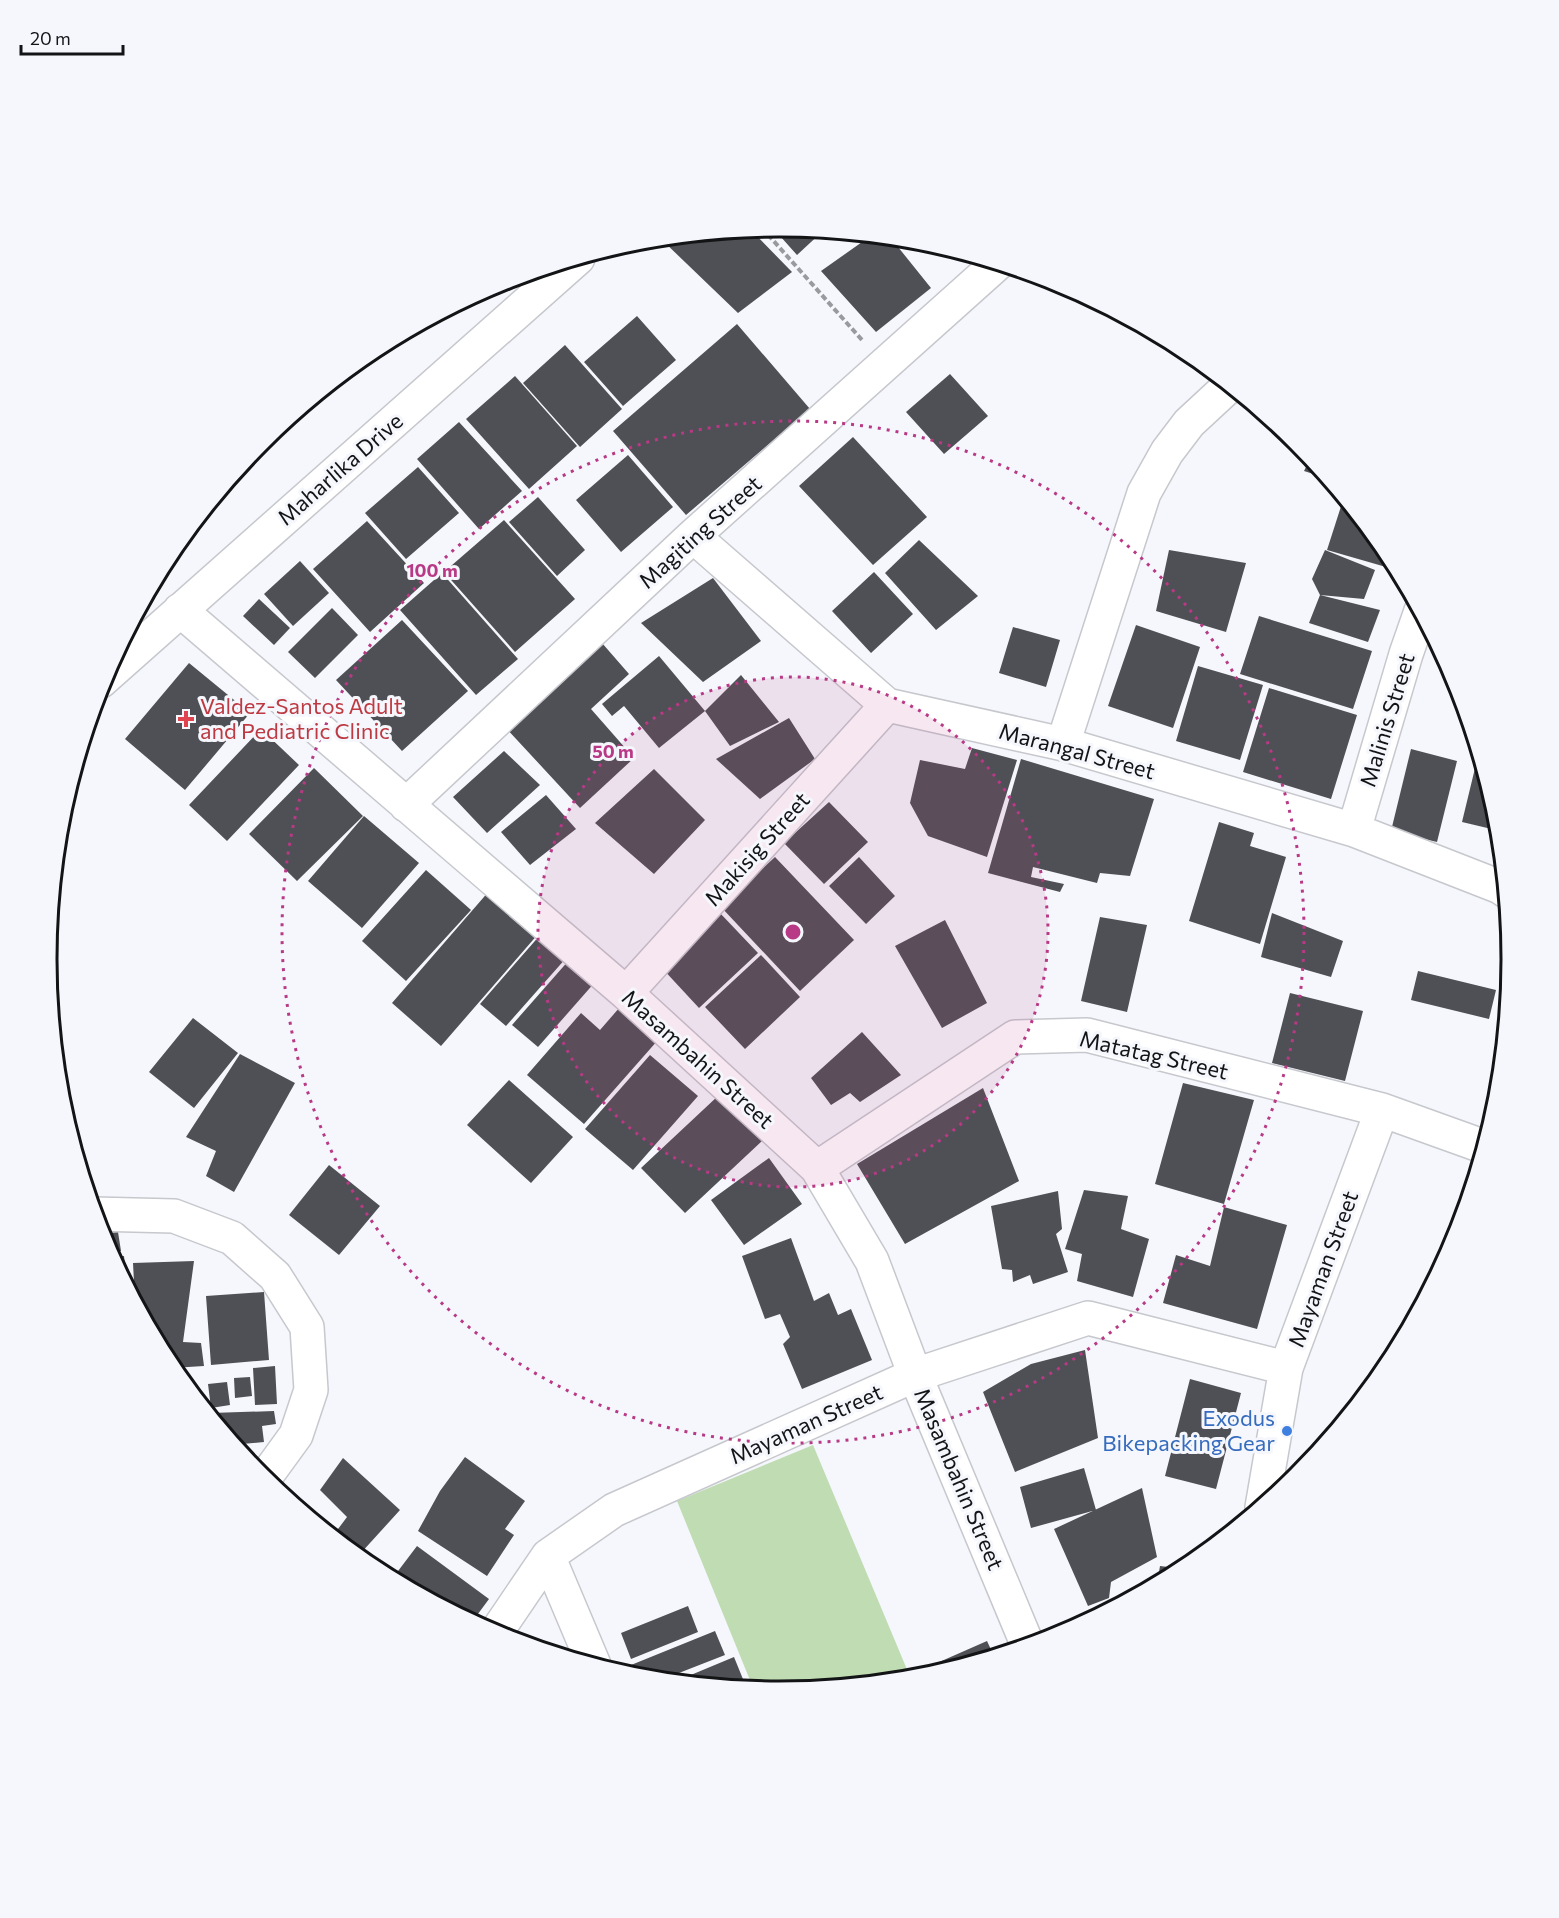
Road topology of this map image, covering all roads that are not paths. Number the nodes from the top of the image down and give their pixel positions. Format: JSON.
{"nodes":[{"id":1,"x":992,"y":269,"type":"edge"},
{"id":2,"x":563,"y":270,"type":"edge"},
{"id":3,"x":1224,"y":390,"type":"edge"},
{"id":4,"x":693,"y":536,"type":"junction"},
{"id":5,"x":180,"y":610,"type":"junction"},
{"id":6,"x":1417,"y":620,"type":"edge"},
{"id":7,"x":121,"y":663,"type":"edge"},
{"id":8,"x":887,"y":705,"type":"junction"},
{"id":9,"x":1063,"y":744,"type":"junction"},
{"id":10,"x":406,"y":805,"type":"junction"},
{"id":11,"x":1354,"y":830,"type":"junction"},
{"id":12,"x":1498,"y":887,"type":"edge"},
{"id":13,"x":626,"y":993,"type":"junction"},
{"id":14,"x":1382,"y":1110,"type":"junction"},
{"id":15,"x":1477,"y":1144,"type":"edge"},
{"id":16,"x":817,"y":1167,"type":"junction"},
{"id":17,"x":104,"y":1214,"type":"edge"},
{"id":18,"x":1286,"y":1368,"type":"junction"},
{"id":19,"x":915,"y":1375,"type":"junction"},
{"id":20,"x":270,"y":1471,"type":"edge"},
{"id":21,"x":1264,"y":1494,"type":"edge"},
{"id":22,"x":548,"y":1556,"type":"junction"},
{"id":23,"x":501,"y":1626,"type":"edge"},
{"id":24,"x":1025,"y":1638,"type":"edge"},
{"id":25,"x":590,"y":1656,"type":"edge"}],
"edges":[{"from":1,"to":4,"type":"street","name":"Magiting Street"},
{"from":2,"to":5,"type":"street","name":"Maharlika Drive"},
{"from":3,"to":9,"type":"street"},
{"from":4,"to":8,"type":"street","name":"Marangal Street"},
{"from":4,"to":10,"type":"street","name":"Magiting Street"},
{"from":5,"to":7,"type":"street","name":"Maharlika Drive"},
{"from":5,"to":10,"type":"street","name":"Masambahin Street"},
{"from":6,"to":11,"type":"street","name":"Malinis Street"},
{"from":8,"to":9,"type":"street","name":"Marangal Street"},
{"from":8,"to":13,"type":"street","name":"Makisig Street"},
{"from":9,"to":11,"type":"street","name":"Marangal Street"},
{"from":10,"to":13,"type":"street","name":"Masambahin Street"},
{"from":11,"to":12,"type":"street","name":"Marangal Street"},
{"from":13,"to":16,"type":"street","name":"Masambahin Street"},
{"from":14,"to":15,"type":"street","name":"Matatag Street"},
{"from":14,"to":16,"type":"street","name":"Matatag Street"},
{"from":14,"to":18,"type":"street","name":"Mayaman Street"},
{"from":16,"to":19,"type":"street","name":"Masambahin Street"},
{"from":17,"to":20,"type":"street"},
{"from":18,"to":19,"type":"street","name":"Mayaman Street"},
{"from":18,"to":21,"type":"street"},
{"from":19,"to":22,"type":"street","name":"Mayaman Street"},
{"from":19,"to":24,"type":"street","name":"Masambahin Street"},
{"from":22,"to":23,"type":"street","name":"Mayaman Street"},
{"from":22,"to":25,"type":"street"}]}
